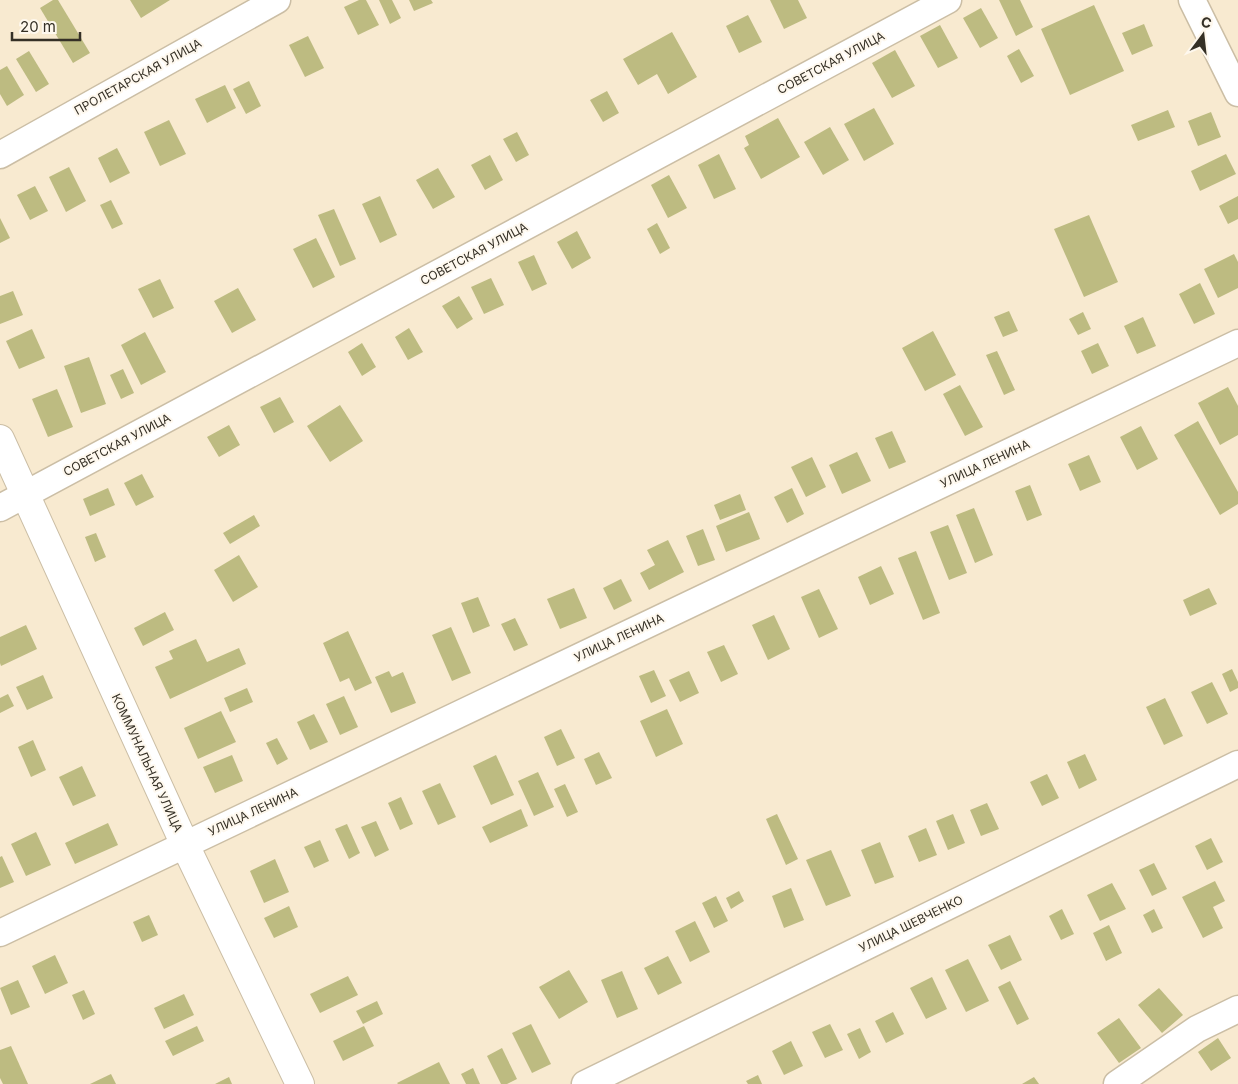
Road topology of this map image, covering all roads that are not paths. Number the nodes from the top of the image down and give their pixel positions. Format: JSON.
{"nodes":[{"id":1,"x":277,"y":0,"type":"edge"},
{"id":2,"x":948,"y":0,"type":"edge"},
{"id":3,"x":1192,"y":0,"type":"edge"},
{"id":4,"x":1238,"y":93,"type":"edge"},
{"id":5,"x":0,"y":155,"type":"edge"},
{"id":6,"x":1238,"y":343,"type":"edge"},
{"id":7,"x":0,"y":439,"type":"edge"},
{"id":8,"x":24,"y":494,"type":"junction"},
{"id":9,"x":0,"y":508,"type":"edge"},
{"id":10,"x":1238,"y":764,"type":"edge"},
{"id":11,"x":185,"y":845,"type":"junction"},
{"id":12,"x":0,"y":933,"type":"edge"},
{"id":13,"x":1238,"y":1009,"type":"edge"},
{"id":14,"x":300,"y":1084,"type":"edge"},
{"id":15,"x":585,"y":1084,"type":"edge"},
{"id":16,"x":1117,"y":1084,"type":"edge"}],
"edges":[{"from":1,"to":5,"type":"street","name":"ПРОЛЕТАРСКАЯ УЛИЦА"},
{"from":2,"to":8,"type":"street","name":"СОВЕТСКАЯ УЛИЦА"},
{"from":3,"to":4,"type":"street"},
{"from":6,"to":11,"type":"street","name":"УЛИЦА ЛЕНИНА"},
{"from":7,"to":8,"type":"street","name":"КОММУНАЛЬНАЯ УЛИЦА"},
{"from":8,"to":9,"type":"street","name":"СОВЕТСКАЯ УЛИЦА"},
{"from":8,"to":11,"type":"street","name":"КОММУНАЛЬНАЯ УЛИЦА"},
{"from":10,"to":15,"type":"street","name":"УЛИЦА ШЕВЧЕНКО"},
{"from":11,"to":12,"type":"street","name":"УЛИЦА ЛЕНИНА"},
{"from":11,"to":14,"type":"street","name":"КОММУНАЛЬНАЯ УЛИЦА"},
{"from":13,"to":16,"type":"street"}]}
